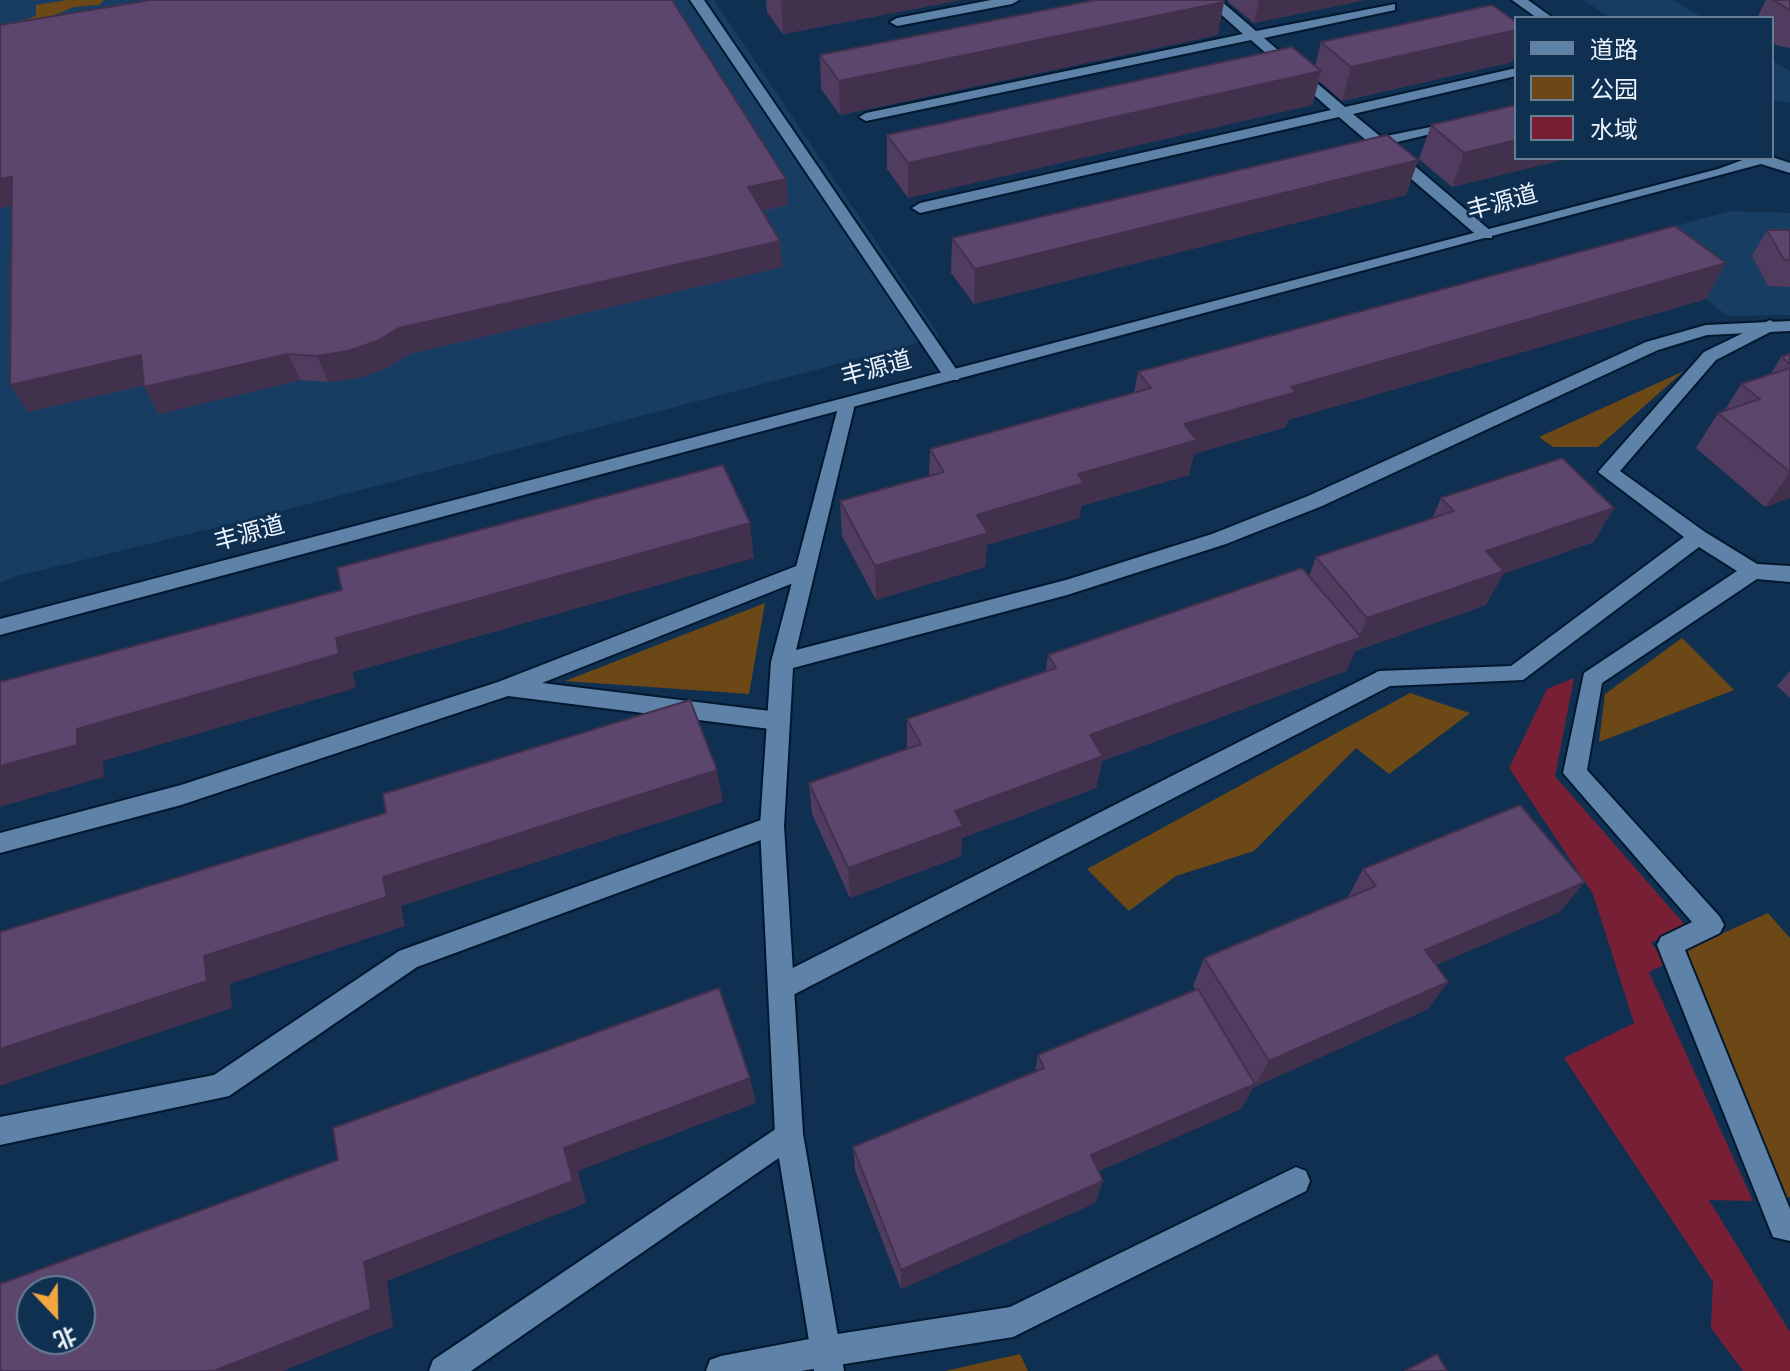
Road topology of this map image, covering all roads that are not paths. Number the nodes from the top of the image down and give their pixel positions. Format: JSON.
{"nodes":[{"id":1,"x":697,"y":0,"type":"edge"},
{"id":2,"x":1012,"y":0,"type":"edge"},
{"id":3,"x":1212,"y":0,"type":"edge"},
{"id":4,"x":1519,"y":0,"type":"edge"},
{"id":5,"x":1390,"y":7,"type":"dead end"},
{"id":6,"x":1543,"y":16,"type":"edge"},
{"id":7,"x":897,"y":22,"type":"dead end"},
{"id":8,"x":1255,"y":35,"type":"junction"},
{"id":9,"x":1514,"y":72,"type":"edge"},
{"id":10,"x":1343,"y":111,"type":"junction"},
{"id":11,"x":866,"y":117,"type":"edge"},
{"id":12,"x":1470,"y":120,"type":"edge"},
{"id":13,"x":1379,"y":142,"type":"junction"},
{"id":14,"x":1757,"y":160,"type":"edge"},
{"id":15,"x":1768,"y":160,"type":"edge"},
{"id":16,"x":1790,"y":168,"type":"edge"},
{"id":17,"x":920,"y":208,"type":"edge"},
{"id":18,"x":1486,"y":235,"type":"junction"},
{"id":19,"x":1780,"y":326,"type":"edge"},
{"id":20,"x":952,"y":376,"type":"junction"},
{"id":21,"x":846,"y":404,"type":"junction"},
{"id":22,"x":1698,"y":537,"type":"junction"},
{"id":23,"x":804,"y":571,"type":"junction"},
{"id":24,"x":1753,"y":571,"type":"junction"},
{"id":25,"x":1790,"y":574,"type":"edge"},
{"id":26,"x":0,"y":627,"type":"edge"},
{"id":27,"x":782,"y":662,"type":"junction"},
{"id":28,"x":506,"y":688,"type":"junction"},
{"id":29,"x":778,"y":721,"type":"junction"},
{"id":30,"x":772,"y":826,"type":"junction"},
{"id":31,"x":0,"y":843,"type":"edge"},
{"id":32,"x":782,"y":987,"type":"junction"},
{"id":33,"x":0,"y":1131,"type":"edge"},
{"id":34,"x":789,"y":1134,"type":"junction"},
{"id":35,"x":1296,"y":1181,"type":"dead end"},
{"id":36,"x":1790,"y":1226,"type":"edge"},
{"id":37,"x":827,"y":1361,"type":"edge"},
{"id":38,"x":444,"y":1371,"type":"edge"},
{"id":39,"x":721,"y":1371,"type":"edge"}],
"edges":[{"from":1,"to":20,"type":"street"},
{"from":2,"to":7,"type":"street"},
{"from":3,"to":8,"type":"street"},
{"from":4,"to":6,"type":"street"},
{"from":5,"to":8,"type":"street"},
{"from":8,"to":10,"type":"street"},
{"from":8,"to":11,"type":"street"},
{"from":9,"to":10,"type":"street"},
{"from":10,"to":13,"type":"street"},
{"from":10,"to":17,"type":"street"},
{"from":12,"to":13,"type":"street"},
{"from":13,"to":18,"type":"street"},
{"from":14,"to":18,"type":"street","name":"丰源道"},
{"from":15,"to":16,"type":"street"},
{"from":18,"to":20,"type":"street","name":"丰源道"},
{"from":19,"to":22,"type":"street"},
{"from":19,"to":27,"type":"street"},
{"from":20,"to":21,"type":"street","name":"丰源道"},
{"from":21,"to":23,"type":"street"},
{"from":21,"to":26,"type":"street","name":"丰源道"},
{"from":22,"to":24,"type":"street"},
{"from":22,"to":32,"type":"street"},
{"from":23,"to":27,"type":"street"},
{"from":23,"to":28,"type":"street"},
{"from":24,"to":25,"type":"street"},
{"from":24,"to":36,"type":"street"},
{"from":27,"to":29,"type":"street"},
{"from":28,"to":29,"type":"street"},
{"from":28,"to":31,"type":"street"},
{"from":29,"to":30,"type":"street"},
{"from":30,"to":32,"type":"street"},
{"from":30,"to":33,"type":"street"},
{"from":32,"to":34,"type":"street"},
{"from":34,"to":37,"type":"street"},
{"from":34,"to":38,"type":"street"},
{"from":35,"to":37,"type":"street"},
{"from":37,"to":39,"type":"street"}]}
